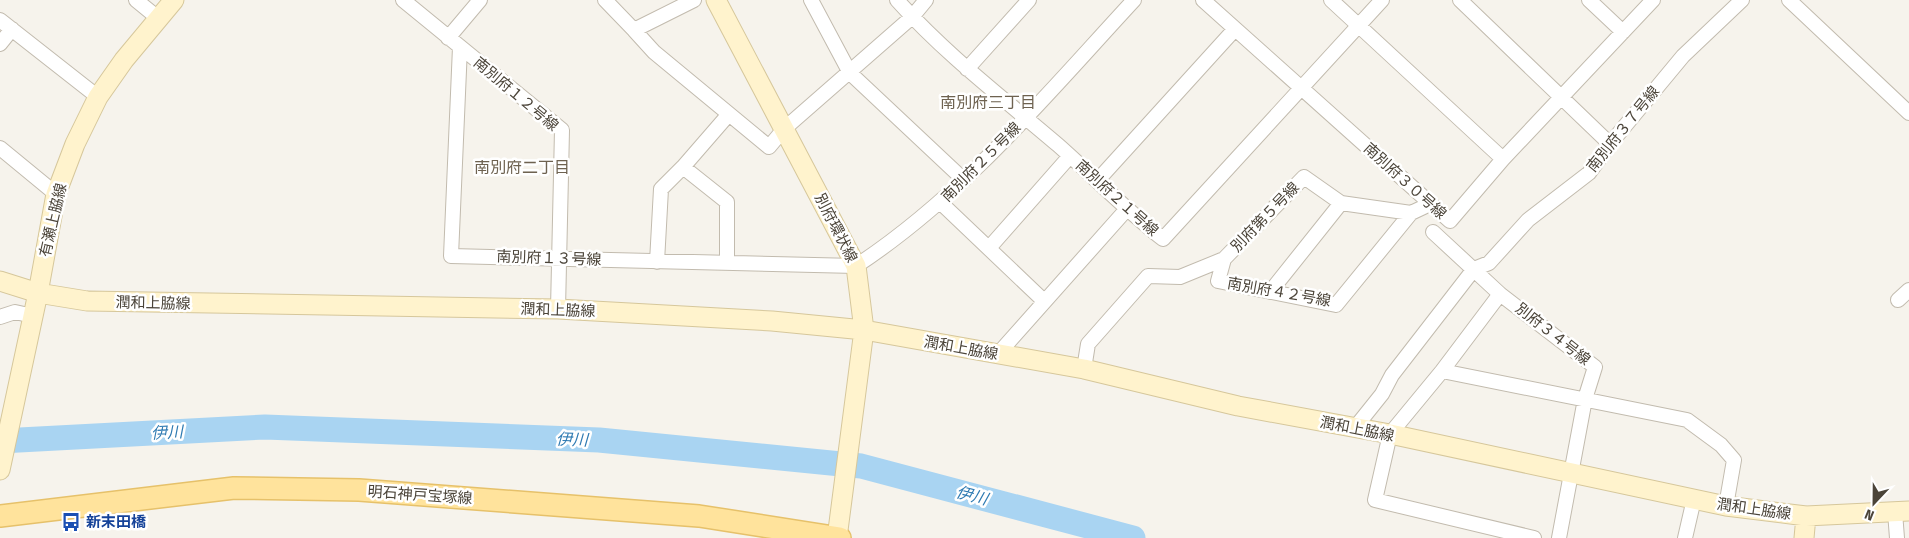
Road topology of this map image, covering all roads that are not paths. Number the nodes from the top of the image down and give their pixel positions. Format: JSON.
{"nodes":[{"id":1,"x":136,"y":0,"type":"edge"},
{"id":2,"x":174,"y":0,"type":"edge"},
{"id":3,"x":403,"y":0,"type":"edge"},
{"id":4,"x":480,"y":0,"type":"edge"},
{"id":5,"x":605,"y":0,"type":"edge"},
{"id":6,"x":694,"y":0,"type":"edge"},
{"id":7,"x":716,"y":0,"type":"edge"},
{"id":8,"x":811,"y":0,"type":"edge"},
{"id":9,"x":896,"y":0,"type":"edge"},
{"id":10,"x":926,"y":0,"type":"edge"},
{"id":11,"x":1029,"y":0,"type":"edge"},
{"id":12,"x":1134,"y":0,"type":"edge"},
{"id":13,"x":1203,"y":0,"type":"edge"},
{"id":14,"x":1331,"y":0,"type":"edge"},
{"id":15,"x":1382,"y":0,"type":"edge"},
{"id":16,"x":1460,"y":0,"type":"edge"},
{"id":17,"x":1589,"y":0,"type":"edge"},
{"id":18,"x":1653,"y":0,"type":"edge"},
{"id":19,"x":1742,"y":0,"type":"edge"},
{"id":20,"x":1789,"y":0,"type":"edge"},
{"id":21,"x":912,"y":17,"type":"junction"},
{"id":22,"x":158,"y":18,"type":"junction"},
{"id":23,"x":0,"y":20,"type":"edge"},
{"id":24,"x":1359,"y":25,"type":"junction"},
{"id":25,"x":12,"y":29,"type":"junction"},
{"id":26,"x":1235,"y":29,"type":"junction"},
{"id":27,"x":634,"y":30,"type":"junction"},
{"id":28,"x":1623,"y":32,"type":"junction"},
{"id":29,"x":448,"y":38,"type":"junction"},
{"id":30,"x":0,"y":44,"type":"edge"},
{"id":31,"x":460,"y":47,"type":"junction"},
{"id":32,"x":967,"y":69,"type":"junction"},
{"id":33,"x":850,"y":73,"type":"junction"},
{"id":34,"x":1301,"y":89,"type":"junction"},
{"id":35,"x":98,"y":97,"type":"junction"},
{"id":36,"x":1562,"y":98,"type":"junction"},
{"id":37,"x":1909,"y":113,"type":"edge"},
{"id":38,"x":729,"y":114,"type":"junction"},
{"id":39,"x":1025,"y":117,"type":"junction"},
{"id":40,"x":784,"y":128,"type":"junction"},
{"id":41,"x":1610,"y":144,"type":"junction"},
{"id":42,"x":0,"y":148,"type":"edge"},
{"id":43,"x":1070,"y":156,"type":"junction"},
{"id":44,"x":1503,"y":159,"type":"junction"},
{"id":45,"x":683,"y":167,"type":"junction"},
{"id":46,"x":964,"y":180,"type":"junction"},
{"id":47,"x":1097,"y":181,"type":"junction"},
{"id":48,"x":56,"y":194,"type":"junction"},
{"id":49,"x":940,"y":203,"type":"junction"},
{"id":50,"x":1341,"y":203,"type":"junction"},
{"id":51,"x":1430,"y":204,"type":"junction"},
{"id":52,"x":1126,"y":210,"type":"junction"},
{"id":53,"x":1411,"y":213,"type":"junction"},
{"id":54,"x":1433,"y":232,"type":"dead end"},
{"id":55,"x":989,"y":248,"type":"junction"},
{"id":56,"x":560,"y":258,"type":"junction"},
{"id":57,"x":1224,"y":259,"type":"junction"},
{"id":58,"x":657,"y":262,"type":"junction"},
{"id":59,"x":726,"y":263,"type":"junction"},
{"id":60,"x":856,"y":266,"type":"junction"},
{"id":61,"x":1474,"y":269,"type":"junction"},
{"id":62,"x":0,"y":281,"type":"edge"},
{"id":63,"x":1909,"y":290,"type":"edge"},
{"id":64,"x":1270,"y":292,"type":"junction"},
{"id":65,"x":38,"y":293,"type":"junction"},
{"id":66,"x":1500,"y":294,"type":"junction"},
{"id":67,"x":1898,"y":300,"type":"dead end"},
{"id":68,"x":1044,"y":301,"type":"junction"},
{"id":69,"x":558,"y":309,"type":"junction"},
{"id":70,"x":33,"y":316,"type":"junction"},
{"id":71,"x":0,"y":318,"type":"edge"},
{"id":72,"x":864,"y":330,"type":"junction"},
{"id":73,"x":998,"y":354,"type":"junction"},
{"id":74,"x":1084,"y":369,"type":"junction"},
{"id":75,"x":1442,"y":372,"type":"junction"},
{"id":76,"x":1585,"y":399,"type":"junction"},
{"id":77,"x":1354,"y":428,"type":"junction"},
{"id":78,"x":1390,"y":434,"type":"junction"},
{"id":79,"x":0,"y":470,"type":"edge"},
{"id":80,"x":1570,"y":473,"type":"junction"},
{"id":81,"x":1694,"y":499,"type":"junction"},
{"id":82,"x":1726,"y":506,"type":"junction"},
{"id":83,"x":1902,"y":511,"type":"edge"},
{"id":84,"x":0,"y":516,"type":"edge"},
{"id":85,"x":1806,"y":516,"type":"junction"},
{"id":86,"x":839,"y":534,"type":"edge"},
{"id":87,"x":1534,"y":538,"type":"edge"},
{"id":88,"x":1559,"y":538,"type":"edge"},
{"id":89,"x":1685,"y":538,"type":"edge"},
{"id":90,"x":1804,"y":538,"type":"edge"},
{"id":91,"x":1897,"y":538,"type":"edge"}],
"edges":[{"from":1,"to":22,"type":"street"},
{"from":2,"to":22,"type":"street","name":"有瀬上脇線"},
{"from":3,"to":29,"type":"street","name":"南別府１２号線"},
{"from":4,"to":29,"type":"street"},
{"from":5,"to":27,"type":"street"},
{"from":6,"to":27,"type":"street"},
{"from":7,"to":40,"type":"street","name":"別府環状線"},
{"from":8,"to":33,"type":"street"},
{"from":9,"to":21,"type":"street","name":"南別府２１号線"},
{"from":10,"to":21,"type":"street"},
{"from":11,"to":32,"type":"street"},
{"from":12,"to":39,"type":"street","name":"南別府２５号線"},
{"from":13,"to":26,"type":"street","name":"南別府３０号線"},
{"from":14,"to":24,"type":"street"},
{"from":15,"to":24,"type":"street","name":"南別府２１号線"},
{"from":16,"to":36,"type":"street"},
{"from":17,"to":28,"type":"street"},
{"from":18,"to":28,"type":"street","name":"南別府３０号線"},
{"from":19,"to":41,"type":"street","name":"南別府３７号線"},
{"from":20,"to":37,"type":"street"},
{"from":21,"to":32,"type":"street","name":"南別府２１号線"},
{"from":21,"to":33,"type":"street"},
{"from":22,"to":35,"type":"street","name":"有瀬上脇線"},
{"from":23,"to":25,"type":"street"},
{"from":24,"to":34,"type":"street","name":"南別府２１号線"},
{"from":24,"to":44,"type":"street"},
{"from":25,"to":30,"type":"street"},
{"from":25,"to":35,"type":"street"},
{"from":26,"to":34,"type":"street","name":"南別府３０号線"},
{"from":26,"to":47,"type":"street"},
{"from":27,"to":38,"type":"street"},
{"from":28,"to":36,"type":"street","name":"南別府３０号線"},
{"from":29,"to":31,"type":"street","name":"南別府１２号線"},
{"from":31,"to":56,"type":"street","name":"南別府１２号線"},
{"from":31,"to":56,"type":"street","name":"南別府１３号線"},
{"from":32,"to":39,"type":"street","name":"南別府２１号線"},
{"from":33,"to":40,"type":"street"},
{"from":33,"to":46,"type":"street"},
{"from":34,"to":51,"type":"street","name":"南別府３０号線"},
{"from":34,"to":52,"type":"street","name":"南別府２１号線"},
{"from":35,"to":48,"type":"street","name":"有瀬上脇線"},
{"from":36,"to":41,"type":"street"},
{"from":36,"to":44,"type":"street","name":"南別府３０号線"},
{"from":38,"to":40,"type":"street"},
{"from":38,"to":45,"type":"street"},
{"from":39,"to":43,"type":"street","name":"南別府２１号線"},
{"from":39,"to":46,"type":"street","name":"南別府２５号線"},
{"from":40,"to":60,"type":"street","name":"別府環状線"},
{"from":41,"to":61,"type":"street","name":"南別府３７号線"},
{"from":42,"to":48,"type":"street"},
{"from":43,"to":47,"type":"street","name":"南別府２１号線"},
{"from":43,"to":55,"type":"street"},
{"from":44,"to":51,"type":"street","name":"南別府３０号線"},
{"from":45,"to":58,"type":"street"},
{"from":45,"to":59,"type":"street"},
{"from":46,"to":49,"type":"street","name":"南別府２５号線"},
{"from":47,"to":52,"type":"street","name":"南別府２１号線"},
{"from":48,"to":65,"type":"street","name":"有瀬上脇線"},
{"from":49,"to":55,"type":"street"},
{"from":49,"to":60,"type":"street","name":"南別府２５号線"},
{"from":50,"to":53,"type":"street","name":"別府第５号線"},
{"from":50,"to":57,"type":"street","name":"別府第５号線"},
{"from":50,"to":64,"type":"street"},
{"from":51,"to":53,"type":"street"},
{"from":52,"to":68,"type":"street"},
{"from":53,"to":64,"type":"street","name":"南別府４２号線"},
{"from":54,"to":61,"type":"street"},
{"from":55,"to":68,"type":"street"},
{"from":56,"to":58,"type":"street","name":"南別府１３号線"},
{"from":56,"to":69,"type":"street","name":"南別府１２号線"},
{"from":57,"to":64,"type":"street","name":"南別府４２号線"},
{"from":57,"to":74,"type":"street","name":"別府第５号線"},
{"from":58,"to":59,"type":"street","name":"南別府１３号線"},
{"from":59,"to":60,"type":"street","name":"南別府１３号線"},
{"from":60,"to":72,"type":"street","name":"別府環状線"},
{"from":61,"to":66,"type":"street","name":"別府３４号線"},
{"from":61,"to":77,"type":"street"},
{"from":62,"to":65,"type":"street","name":"潤和上脇線"},
{"from":63,"to":67,"type":"street"},
{"from":65,"to":69,"type":"street","name":"潤和上脇線"},
{"from":65,"to":70,"type":"street","name":"有瀬上脇線"},
{"from":66,"to":75,"type":"street"},
{"from":66,"to":76,"type":"street","name":"別府３４号線"},
{"from":68,"to":73,"type":"street"},
{"from":69,"to":72,"type":"street","name":"潤和上脇線"},
{"from":70,"to":71,"type":"street"},
{"from":70,"to":79,"type":"street","name":"有瀬上脇線"},
{"from":72,"to":73,"type":"street","name":"潤和上脇線"},
{"from":72,"to":86,"type":"street","name":"別府環状線"},
{"from":73,"to":74,"type":"street","name":"潤和上脇線"},
{"from":74,"to":77,"type":"street","name":"潤和上脇線"},
{"from":75,"to":76,"type":"street"},
{"from":75,"to":78,"type":"street"},
{"from":76,"to":80,"type":"street","name":"別府３４号線"},
{"from":76,"to":82,"type":"street"},
{"from":77,"to":78,"type":"street","name":"潤和上脇線"},
{"from":78,"to":80,"type":"street","name":"潤和上脇線"},
{"from":78,"to":87,"type":"street"},
{"from":80,"to":81,"type":"street","name":"潤和上脇線"},
{"from":80,"to":88,"type":"street","name":"別府３４号線"},
{"from":81,"to":82,"type":"street","name":"潤和上脇線"},
{"from":81,"to":89,"type":"street"},
{"from":82,"to":85,"type":"street","name":"潤和上脇線"},
{"from":83,"to":85,"type":"street","name":"潤和上脇線"},
{"from":83,"to":91,"type":"street"},
{"from":84,"to":86,"type":"main road","name":"明石神戸宝塚線"},
{"from":85,"to":90,"type":"street"}]}
